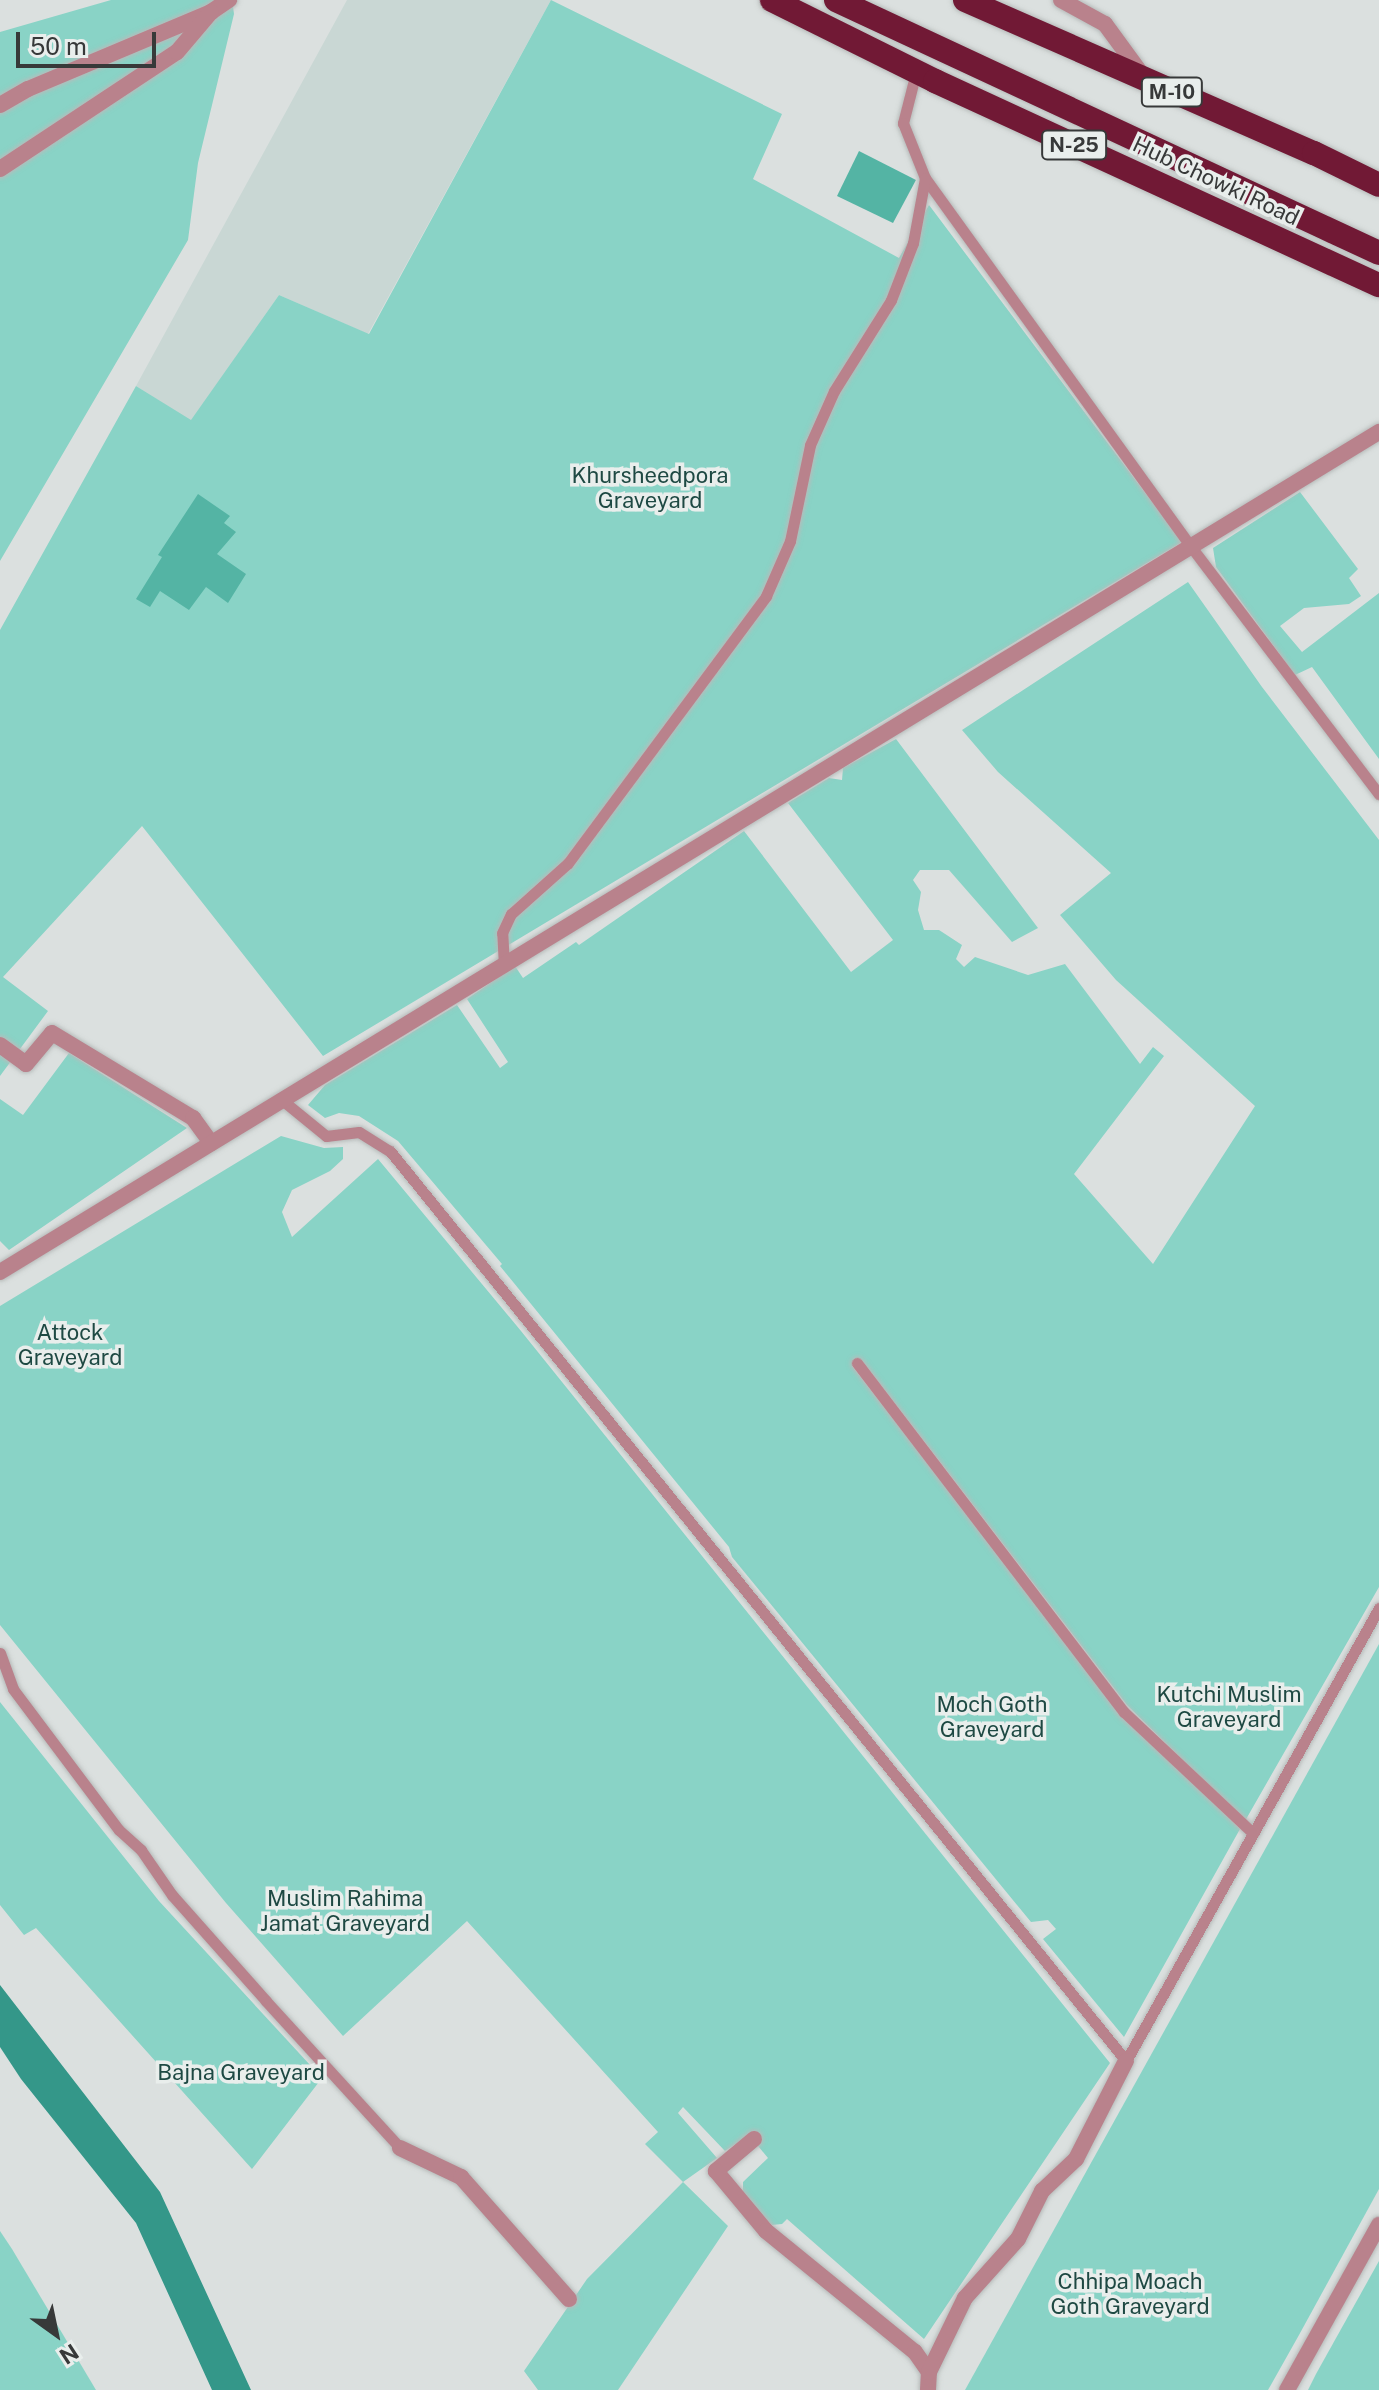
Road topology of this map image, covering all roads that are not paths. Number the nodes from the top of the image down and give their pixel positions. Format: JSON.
{"nodes":[{"id":1,"x":229,"y":0,"type":"edge"},
{"id":2,"x":772,"y":0,"type":"edge"},
{"id":3,"x":836,"y":0,"type":"edge"},
{"id":4,"x":965,"y":0,"type":"edge"},
{"id":5,"x":1061,"y":0,"type":"edge"},
{"id":6,"x":211,"y":12,"type":"junction"},
{"id":7,"x":916,"y":72,"type":"junction"},
{"id":8,"x":1146,"y":81,"type":"junction"},
{"id":9,"x":0,"y":105,"type":"edge"},
{"id":10,"x":0,"y":169,"type":"edge"},
{"id":11,"x":925,"y":178,"type":"junction"},
{"id":12,"x":1379,"y":185,"type":"edge"},
{"id":13,"x":1379,"y":253,"type":"edge"},
{"id":14,"x":1379,"y":285,"type":"edge"},
{"id":15,"x":1379,"y":432,"type":"edge"},
{"id":16,"x":1192,"y":548,"type":"junction"},
{"id":17,"x":1379,"y":794,"type":"edge"},
{"id":18,"x":504,"y":966,"type":"junction"},
{"id":19,"x":0,"y":1045,"type":"edge"},
{"id":20,"x":282,"y":1100,"type":"junction"},
{"id":21,"x":211,"y":1143,"type":"junction"},
{"id":22,"x":2,"y":1267,"type":"edge"},
{"id":23,"x":857,"y":1363,"type":"dead end"},
{"id":24,"x":1379,"y":1608,"type":"edge"},
{"id":25,"x":0,"y":1653,"type":"edge"},
{"id":26,"x":1253,"y":1833,"type":"junction"},
{"id":27,"x":1126,"y":2061,"type":"junction"},
{"id":28,"x":754,"y":2139,"type":"dead end"},
{"id":29,"x":400,"y":2148,"type":"joint"},
{"id":30,"x":1379,"y":2225,"type":"edge"},
{"id":31,"x":569,"y":2299,"type":"dead end"},
{"id":32,"x":929,"y":2372,"type":"junction"},
{"id":33,"x":928,"y":2390,"type":"edge"},
{"id":34,"x":1287,"y":2390,"type":"edge"}],
"edges":[{"from":1,"to":6,"type":"street"},
{"from":2,"to":7,"type":"highway","name":"Hub Chowki Road","number":"N-25"},
{"from":3,"to":13,"type":"highway"},
{"from":4,"to":8,"type":"highway","number":"M-10"},
{"from":5,"to":8,"type":"street"},
{"from":6,"to":9,"type":"street"},
{"from":6,"to":10,"type":"street"},
{"from":7,"to":11,"type":"lane"},
{"from":7,"to":14,"type":"highway","name":"Hub Chowki Road","number":"N-25"},
{"from":8,"to":12,"type":"highway","number":"M-10"},
{"from":11,"to":16,"type":"lane"},
{"from":11,"to":18,"type":"lane"},
{"from":15,"to":16,"type":"street"},
{"from":16,"to":17,"type":"lane"},
{"from":16,"to":18,"type":"street"},
{"from":18,"to":20,"type":"street"},
{"from":19,"to":21,"type":"street"},
{"from":20,"to":21,"type":"street"},
{"from":20,"to":27,"type":"lane"},
{"from":21,"to":22,"type":"street"},
{"from":23,"to":26,"type":"lane"},
{"from":24,"to":26,"type":"lane"},
{"from":25,"to":29,"type":"lane"},
{"from":26,"to":27,"type":"lane"},
{"from":27,"to":32,"type":"street"},
{"from":28,"to":32,"type":"street"},
{"from":29,"to":31,"type":"street"},
{"from":30,"to":34,"type":"street"},
{"from":32,"to":33,"type":"street"}]}
